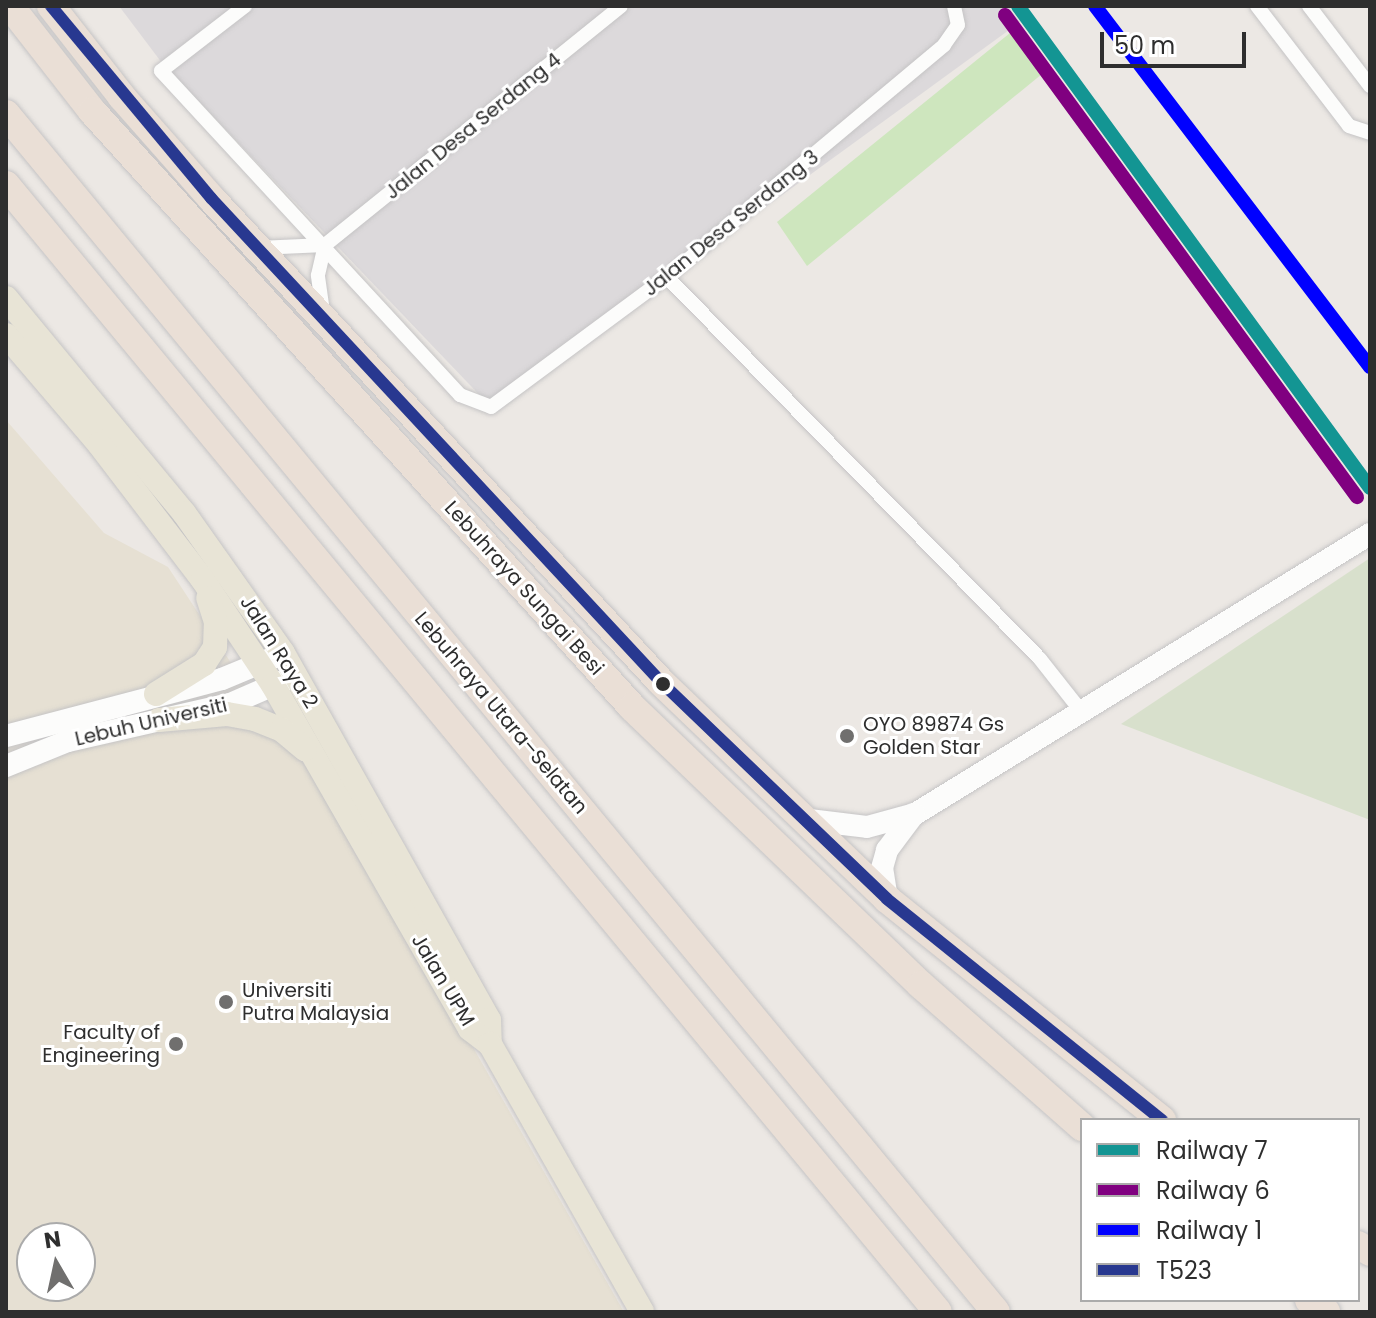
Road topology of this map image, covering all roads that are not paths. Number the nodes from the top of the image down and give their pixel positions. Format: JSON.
{"nodes":[{"id":1,"x":10,"y":6,"type":"edge"},
{"id":2,"x":51,"y":6,"type":"edge"},
{"id":3,"x":245,"y":6,"type":"edge"},
{"id":4,"x":621,"y":6,"type":"edge"},
{"id":5,"x":954,"y":6,"type":"edge"},
{"id":6,"x":1257,"y":6,"type":"edge"},
{"id":7,"x":1309,"y":6,"type":"edge"},
{"id":8,"x":1370,"y":86,"type":"edge"},
{"id":9,"x":6,"y":114,"type":"edge"},
{"id":10,"x":1370,"y":133,"type":"edge"},
{"id":11,"x":6,"y":185,"type":"edge"},
{"id":12,"x":325,"y":245,"type":"junction"},
{"id":13,"x":258,"y":248,"type":"junction"},
{"id":14,"x":667,"y":277,"type":"junction"},
{"id":15,"x":6,"y":298,"type":"edge"},
{"id":16,"x":324,"y":321,"type":"junction"},
{"id":17,"x":6,"y":335,"type":"edge"},
{"id":18,"x":1370,"y":534,"type":"edge"},
{"id":19,"x":203,"y":580,"type":"junction"},
{"id":20,"x":283,"y":653,"type":"junction"},
{"id":21,"x":259,"y":664,"type":"junction"},
{"id":22,"x":284,"y":681,"type":"junction"},
{"id":23,"x":156,"y":694,"type":"junction"},
{"id":24,"x":1081,"y":711,"type":"junction"},
{"id":25,"x":159,"y":720,"type":"junction"},
{"id":26,"x":6,"y":736,"type":"edge"},
{"id":27,"x":317,"y":758,"type":"junction"},
{"id":28,"x":6,"y":766,"type":"edge"},
{"id":29,"x":915,"y":814,"type":"junction"},
{"id":30,"x":800,"y":819,"type":"junction"},
{"id":31,"x":887,"y":899,"type":"junction"},
{"id":32,"x":490,"y":1044,"type":"junction"},
{"id":33,"x":1160,"y":1118,"type":"edge"},
{"id":34,"x":1080,"y":1125,"type":"edge"},
{"id":35,"x":642,"y":1312,"type":"edge"},
{"id":36,"x":938,"y":1312,"type":"edge"},
{"id":37,"x":996,"y":1312,"type":"edge"}],
"edges":[{"from":1,"to":34,"type":"highway","name":"Lebuhraya Sungai Besi"},
{"from":2,"to":13,"type":"highway","name":"Lebuhraya Sungai Besi"},
{"from":3,"to":12,"type":"street"},
{"from":4,"to":12,"type":"street","name":"Jalan Desa Serdang 4"},
{"from":5,"to":14,"type":"street","name":"Jalan Desa Serdang 3"},
{"from":6,"to":10,"type":"street"},
{"from":7,"to":8,"type":"street"},
{"from":9,"to":37,"type":"highway","name":"Lebuhraya Utara–Selatan"},
{"from":11,"to":36,"type":"highway"},
{"from":12,"to":13,"type":"street"},
{"from":12,"to":14,"type":"street","name":"Jalan Desa Serdang 3"},
{"from":12,"to":16,"type":"street"},
{"from":13,"to":16,"type":"highway","name":"Lebuhraya Sungai Besi"},
{"from":14,"to":24,"type":"street"},
{"from":15,"to":20,"type":"main road","name":"Jalan Raya 2"},
{"from":16,"to":30,"type":"highway","name":"Lebuhraya Sungai Besi"},
{"from":17,"to":19,"type":"main road","name":"Jalan Raya 2"},
{"from":18,"to":24,"type":"street"},
{"from":19,"to":21,"type":"main road","name":"Jalan Raya 2"},
{"from":19,"to":23,"type":"main road"},
{"from":20,"to":21,"type":"street","name":"Lebuh Universiti"},
{"from":20,"to":22,"type":"main road","name":"Jalan Raya 2"},
{"from":21,"to":22,"type":"main road","name":"Jalan Raya 2"},
{"from":21,"to":23,"type":"street","name":"Lebuh Universiti"},
{"from":22,"to":25,"type":"street","name":"Lebuh Universiti"},
{"from":22,"to":27,"type":"main road","name":"Jalan UPM"},
{"from":22,"to":32,"type":"main road","name":"Jalan Raya 2"},
{"from":23,"to":26,"type":"street","name":"Lebuh Universiti"},
{"from":24,"to":29,"type":"street"},
{"from":25,"to":27,"type":"main road"},
{"from":25,"to":28,"type":"street","name":"Lebuh Universiti"},
{"from":27,"to":32,"type":"main road","name":"Jalan UPM"},
{"from":29,"to":30,"type":"street"},
{"from":29,"to":31,"type":"street"},
{"from":30,"to":31,"type":"highway","name":"Lebuhraya Sungai Besi"},
{"from":31,"to":33,"type":"highway","name":"Lebuhraya Sungai Besi"},
{"from":32,"to":35,"type":"main road","name":"Jalan UPM"}]}
